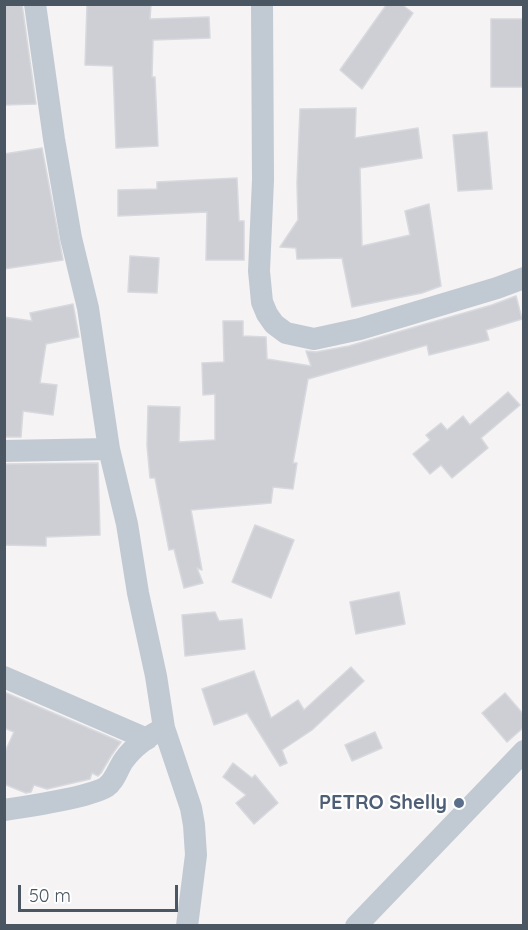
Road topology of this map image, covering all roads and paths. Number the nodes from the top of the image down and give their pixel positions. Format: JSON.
{"nodes":[{"id":1,"x":35,"y":4,"type":"edge"},
{"id":2,"x":262,"y":4,"type":"edge"},
{"id":3,"x":524,"y":278,"type":"edge"},
{"id":4,"x":109,"y":449,"type":"junction"},
{"id":5,"x":4,"y":451,"type":"edge"},
{"id":6,"x":4,"y":677,"type":"edge"},
{"id":7,"x":155,"y":733,"type":"junction"},
{"id":8,"x":524,"y":751,"type":"edge"},
{"id":9,"x":4,"y":810,"type":"edge"},
{"id":10,"x":187,"y":926,"type":"edge"},
{"id":11,"x":357,"y":926,"type":"edge"}],
"edges":[{"from":1,"to":4,"type":"street"},
{"from":2,"to":3,"type":"street"},
{"from":4,"to":5,"type":"street"},
{"from":4,"to":7,"type":"street"},
{"from":6,"to":7,"type":"street"},
{"from":7,"to":9,"type":"street"},
{"from":7,"to":10,"type":"street"},
{"from":8,"to":11,"type":"street"}]}
